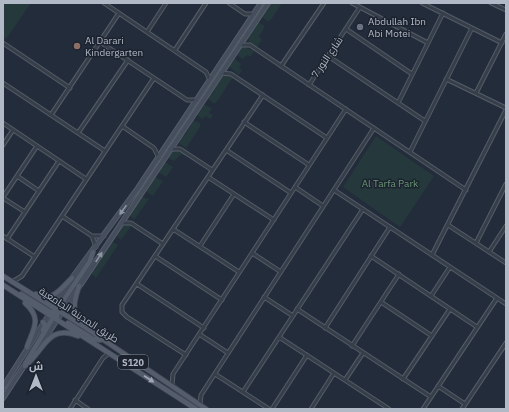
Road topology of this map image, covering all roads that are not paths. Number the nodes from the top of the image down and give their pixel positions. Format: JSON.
{"nodes":[{"id":1,"x":104,"y":3,"type":"edge"},
{"id":2,"x":165,"y":3,"type":"edge"},
{"id":3,"x":206,"y":3,"type":"edge"},
{"id":4,"x":229,"y":3,"type":"edge"},
{"id":5,"x":262,"y":3,"type":"edge"},
{"id":6,"x":268,"y":3,"type":"edge"},
{"id":7,"x":324,"y":3,"type":"edge"},
{"id":8,"x":352,"y":3,"type":"edge"},
{"id":9,"x":422,"y":3,"type":"edge"},
{"id":10,"x":491,"y":3,"type":"edge"},
{"id":11,"x":498,"y":4,"type":"edge"},
{"id":12,"x":360,"y":7,"type":"junction"},
{"id":13,"x":506,"y":10,"type":"edge"},
{"id":14,"x":119,"y":13,"type":"junction"},
{"id":15,"x":443,"y":13,"type":"junction"},
{"id":16,"x":245,"y":14,"type":"junction"},
{"id":17,"x":256,"y":15,"type":"junction"},
{"id":18,"x":248,"y":23,"type":"junction"},
{"id":19,"x":472,"y":28,"type":"junction"},
{"id":20,"x":346,"y":29,"type":"junction"},
{"id":21,"x":146,"y":32,"type":"junction"},
{"id":22,"x":506,"y":34,"type":"edge"},
{"id":23,"x":246,"y":36,"type":"junction"},
{"id":24,"x":100,"y":42,"type":"junction"},
{"id":25,"x":3,"y":43,"type":"edge"},
{"id":26,"x":428,"y":43,"type":"junction"},
{"id":27,"x":502,"y":43,"type":"junction"},
{"id":28,"x":240,"y":45,"type":"junction"},
{"id":29,"x":250,"y":45,"type":"junction"},
{"id":30,"x":174,"y":50,"type":"junction"},
{"id":31,"x":328,"y":56,"type":"junction"},
{"id":32,"x":128,"y":60,"type":"junction"},
{"id":33,"x":227,"y":64,"type":"junction"},
{"id":34,"x":281,"y":66,"type":"junction"},
{"id":35,"x":206,"y":72,"type":"junction"},
{"id":36,"x":218,"y":72,"type":"junction"},
{"id":37,"x":231,"y":74,"type":"junction"},
{"id":38,"x":412,"y":74,"type":"junction"},
{"id":39,"x":154,"y":78,"type":"junction"},
{"id":40,"x":446,"y":79,"type":"junction"},
{"id":41,"x":210,"y":81,"type":"junction"},
{"id":42,"x":3,"y":84,"type":"edge"},
{"id":43,"x":309,"y":84,"type":"junction"},
{"id":44,"x":70,"y":88,"type":"junction"},
{"id":45,"x":476,"y":93,"type":"junction"},
{"id":46,"x":263,"y":95,"type":"junction"},
{"id":47,"x":187,"y":100,"type":"junction"},
{"id":48,"x":197,"y":100,"type":"junction"},
{"id":49,"x":398,"y":103,"type":"junction"},
{"id":50,"x":191,"y":109,"type":"junction"},
{"id":51,"x":346,"y":109,"type":"junction"},
{"id":52,"x":506,"y":109,"type":"edge"},
{"id":53,"x":51,"y":115,"type":"junction"},
{"id":54,"x":504,"y":118,"type":"edge"},
{"id":55,"x":425,"y":121,"type":"junction"},
{"id":56,"x":244,"y":122,"type":"junction"},
{"id":57,"x":3,"y":123,"type":"edge"},
{"id":58,"x":122,"y":126,"type":"junction"},
{"id":59,"x":374,"y":128,"type":"junction"},
{"id":60,"x":13,"y":130,"type":"junction"},
{"id":61,"x":78,"y":133,"type":"junction"},
{"id":62,"x":327,"y":138,"type":"junction"},
{"id":63,"x":177,"y":139,"type":"junction"},
{"id":64,"x":3,"y":145,"type":"edge"},
{"id":65,"x":37,"y":146,"type":"junction"},
{"id":66,"x":154,"y":148,"type":"junction"},
{"id":67,"x":165,"y":148,"type":"junction"},
{"id":68,"x":170,"y":149,"type":"junction"},
{"id":69,"x":180,"y":149,"type":"junction"},
{"id":70,"x":226,"y":150,"type":"junction"},
{"id":71,"x":105,"y":151,"type":"junction"},
{"id":72,"x":410,"y":152,"type":"junction"},
{"id":73,"x":158,"y":159,"type":"junction"},
{"id":74,"x":59,"y":161,"type":"junction"},
{"id":75,"x":309,"y":165,"type":"junction"},
{"id":76,"x":212,"y":170,"type":"junction"},
{"id":77,"x":17,"y":176,"type":"junction"},
{"id":78,"x":208,"y":177,"type":"junction"},
{"id":79,"x":86,"y":179,"type":"junction"},
{"id":80,"x":150,"y":179,"type":"junction"},
{"id":81,"x":506,"y":184,"type":"edge"},
{"id":82,"x":295,"y":187,"type":"junction"},
{"id":83,"x":334,"y":190,"type":"junction"},
{"id":84,"x":466,"y":190,"type":"junction"},
{"id":85,"x":39,"y":191,"type":"junction"},
{"id":86,"x":291,"y":193,"type":"junction"},
{"id":87,"x":234,"y":194,"type":"junction"},
{"id":88,"x":3,"y":197,"type":"edge"},
{"id":89,"x":324,"y":206,"type":"junction"},
{"id":90,"x":363,"y":209,"type":"junction"},
{"id":91,"x":25,"y":212,"type":"junction"},
{"id":92,"x":128,"y":213,"type":"junction"},
{"id":93,"x":62,"y":216,"type":"junction"},
{"id":94,"x":274,"y":220,"type":"junction"},
{"id":95,"x":121,"y":223,"type":"junction"},
{"id":96,"x":131,"y":223,"type":"junction"},
{"id":97,"x":448,"y":225,"type":"junction"},
{"id":98,"x":506,"y":226,"type":"edge"},
{"id":99,"x":390,"y":227,"type":"junction"},
{"id":100,"x":173,"y":229,"type":"junction"},
{"id":101,"x":106,"y":235,"type":"junction"},
{"id":102,"x":3,"y":236,"type":"edge"},
{"id":103,"x":92,"y":236,"type":"junction"},
{"id":104,"x":7,"y":239,"type":"junction"},
{"id":105,"x":476,"y":243,"type":"junction"},
{"id":106,"x":163,"y":244,"type":"junction"},
{"id":107,"x":200,"y":246,"type":"junction"},
{"id":108,"x":94,"y":250,"type":"junction"},
{"id":109,"x":489,"y":252,"type":"junction"},
{"id":110,"x":252,"y":253,"type":"junction"},
{"id":111,"x":432,"y":255,"type":"junction"},
{"id":112,"x":155,"y":256,"type":"junction"},
{"id":113,"x":371,"y":256,"type":"junction"},
{"id":114,"x":35,"y":257,"type":"junction"},
{"id":115,"x":506,"y":263,"type":"edge"},
{"id":116,"x":450,"y":267,"type":"junction"},
{"id":117,"x":239,"y":272,"type":"junction"},
{"id":118,"x":281,"y":272,"type":"junction"},
{"id":119,"x":399,"y":274,"type":"junction"},
{"id":120,"x":3,"y":276,"type":"edge"},
{"id":121,"x":22,"y":276,"type":"junction"},
{"id":122,"x":72,"y":278,"type":"junction"},
{"id":123,"x":12,"y":282,"type":"junction"},
{"id":124,"x":136,"y":284,"type":"junction"},
{"id":125,"x":3,"y":285,"type":"edge"},
{"id":126,"x":79,"y":286,"type":"junction"},
{"id":127,"x":21,"y":287,"type":"junction"},
{"id":128,"x":8,"y":288,"type":"junction"},
{"id":129,"x":28,"y":292,"type":"junction"},
{"id":130,"x":431,"y":296,"type":"junction"},
{"id":131,"x":264,"y":297,"type":"junction"},
{"id":132,"x":497,"y":298,"type":"junction"},
{"id":133,"x":222,"y":300,"type":"junction"},
{"id":134,"x":381,"y":302,"type":"junction"},
{"id":135,"x":506,"y":304,"type":"edge"},
{"id":136,"x":297,"y":309,"type":"junction"},
{"id":137,"x":450,"y":309,"type":"junction"},
{"id":138,"x":55,"y":313,"type":"junction"},
{"id":139,"x":293,"y":316,"type":"junction"},
{"id":140,"x":44,"y":322,"type":"junction"},
{"id":141,"x":66,"y":326,"type":"junction"},
{"id":142,"x":478,"y":327,"type":"junction"},
{"id":143,"x":204,"y":328,"type":"junction"},
{"id":144,"x":325,"y":328,"type":"junction"},
{"id":145,"x":199,"y":334,"type":"junction"},
{"id":146,"x":432,"y":336,"type":"junction"},
{"id":147,"x":279,"y":337,"type":"junction"},
{"id":148,"x":99,"y":338,"type":"junction"},
{"id":149,"x":87,"y":339,"type":"junction"},
{"id":150,"x":506,"y":343,"type":"edge"},
{"id":151,"x":352,"y":346,"type":"junction"},
{"id":152,"x":27,"y":347,"type":"junction"},
{"id":153,"x":104,"y":350,"type":"junction"},
{"id":154,"x":363,"y":352,"type":"junction"},
{"id":155,"x":109,"y":353,"type":"junction"},
{"id":156,"x":228,"y":353,"type":"junction"},
{"id":157,"x":186,"y":355,"type":"junction"},
{"id":158,"x":307,"y":355,"type":"junction"},
{"id":159,"x":103,"y":358,"type":"junction"},
{"id":160,"x":27,"y":360,"type":"junction"},
{"id":161,"x":24,"y":366,"type":"junction"},
{"id":162,"x":334,"y":373,"type":"junction"},
{"id":163,"x":173,"y":374,"type":"junction"},
{"id":164,"x":215,"y":374,"type":"junction"},
{"id":165,"x":403,"y":379,"type":"junction"},
{"id":166,"x":345,"y":380,"type":"junction"},
{"id":167,"x":162,"y":381,"type":"junction"},
{"id":168,"x":3,"y":386,"type":"edge"},
{"id":169,"x":438,"y":386,"type":"junction"},
{"id":170,"x":172,"y":388,"type":"junction"},
{"id":171,"x":243,"y":392,"type":"junction"},
{"id":172,"x":201,"y":395,"type":"junction"},
{"id":173,"x":431,"y":397,"type":"junction"},
{"id":174,"x":3,"y":398,"type":"edge"},
{"id":175,"x":190,"y":399,"type":"junction"},
{"id":176,"x":75,"y":400,"type":"junction"},
{"id":177,"x":465,"y":404,"type":"junction"},
{"id":178,"x":198,"y":407,"type":"edge"},
{"id":179,"x":70,"y":409,"type":"edge"},
{"id":180,"x":88,"y":409,"type":"edge"},
{"id":181,"x":206,"y":409,"type":"edge"},
{"id":182,"x":270,"y":409,"type":"edge"},
{"id":183,"x":311,"y":409,"type":"edge"},
{"id":184,"x":389,"y":409,"type":"edge"},
{"id":185,"x":423,"y":409,"type":"edge"},
{"id":186,"x":462,"y":409,"type":"edge"}],
"edges":[{"from":1,"to":14,"type":"street"},
{"from":2,"to":21,"type":"street"},
{"from":3,"to":30,"type":"street"},
{"from":4,"to":16,"type":"street"},
{"from":5,"to":17,"type":"main road"},
{"from":6,"to":17,"type":"main road"},
{"from":7,"to":34,"type":"street"},
{"from":8,"to":12,"type":"street"},
{"from":9,"to":15,"type":"street"},
{"from":10,"to":11,"type":"street"},
{"from":11,"to":13,"type":"street"},
{"from":12,"to":20,"type":"street","name":"شارع النور 7"},
{"from":12,"to":26,"type":"street"},
{"from":14,"to":21,"type":"street"},
{"from":14,"to":24,"type":"street"},
{"from":15,"to":19,"type":"street"},
{"from":15,"to":26,"type":"street"},
{"from":16,"to":17,"type":"street"},
{"from":16,"to":18,"type":"street"},
{"from":17,"to":18,"type":"main road"},
{"from":17,"to":23,"type":"main road"},
{"from":18,"to":36,"type":"main road"},
{"from":19,"to":27,"type":"street"},
{"from":19,"to":40,"type":"street"},
{"from":20,"to":31,"type":"street","name":"شارع النور 7"},
{"from":20,"to":38,"type":"street"},
{"from":21,"to":30,"type":"street"},
{"from":22,"to":27,"type":"street"},
{"from":23,"to":28,"type":"main road"},
{"from":23,"to":29,"type":"street"},
{"from":24,"to":32,"type":"street"},
{"from":24,"to":44,"type":"street"},
{"from":25,"to":44,"type":"street"},
{"from":26,"to":38,"type":"street"},
{"from":27,"to":45,"type":"street"},
{"from":28,"to":29,"type":"street"},
{"from":28,"to":33,"type":"main road"},
{"from":29,"to":34,"type":"street"},
{"from":30,"to":35,"type":"street"},
{"from":31,"to":43,"type":"street","name":"شارع النور 7"},
{"from":31,"to":49,"type":"street"},
{"from":32,"to":39,"type":"street"},
{"from":32,"to":61,"type":"street"},
{"from":33,"to":36,"type":"main road"},
{"from":33,"to":37,"type":"street"},
{"from":34,"to":43,"type":"street"},
{"from":35,"to":36,"type":"street"},
{"from":35,"to":41,"type":"street"},
{"from":36,"to":37,"type":"street"},
{"from":36,"to":41,"type":"main road"},
{"from":36,"to":63,"type":"main road"},
{"from":37,"to":46,"type":"street"},
{"from":38,"to":49,"type":"street"},
{"from":39,"to":47,"type":"street"},
{"from":39,"to":58,"type":"street"},
{"from":40,"to":45,"type":"street"},
{"from":40,"to":55,"type":"street"},
{"from":41,"to":48,"type":"main road"},
{"from":42,"to":53,"type":"street"},
{"from":43,"to":51,"type":"street"},
{"from":44,"to":53,"type":"street"},
{"from":45,"to":52,"type":"street"},
{"from":46,"to":56,"type":"street"},
{"from":46,"to":62,"type":"street"},
{"from":47,"to":48,"type":"street"},
{"from":47,"to":50,"type":"street"},
{"from":48,"to":50,"type":"main road"},
{"from":49,"to":55,"type":"street"},
{"from":50,"to":67,"type":"main road"},
{"from":51,"to":59,"type":"street"},
{"from":51,"to":62,"type":"street"},
{"from":52,"to":54,"type":"street"},
{"from":53,"to":61,"type":"street"},
{"from":54,"to":84,"type":"street"},
{"from":55,"to":72,"type":"street"},
{"from":56,"to":70,"type":"street"},
{"from":56,"to":75,"type":"street"},
{"from":57,"to":60,"type":"street"},
{"from":58,"to":66,"type":"street"},
{"from":58,"to":71,"type":"street"},
{"from":59,"to":72,"type":"street"},
{"from":59,"to":83,"type":"street"},
{"from":60,"to":64,"type":"street"},
{"from":60,"to":65,"type":"street"},
{"from":61,"to":71,"type":"street"},
{"from":62,"to":75,"type":"street"},
{"from":63,"to":68,"type":"main road"},
{"from":63,"to":69,"type":"street"},
{"from":65,"to":74,"type":"street"},
{"from":65,"to":77,"type":"street"},
{"from":66,"to":67,"type":"street"},
{"from":66,"to":73,"type":"street"},
{"from":67,"to":73,"type":"main road"},
{"from":68,"to":69,"type":"street"},
{"from":68,"to":80,"type":"main road"},
{"from":69,"to":76,"type":"street"},
{"from":70,"to":76,"type":"street"},
{"from":70,"to":86,"type":"street"},
{"from":71,"to":79,"type":"street"},
{"from":72,"to":84,"type":"street"},
{"from":73,"to":80,"type":"main road"},
{"from":73,"to":101,"type":"main road","one_way":true},
{"from":74,"to":79,"type":"street"},
{"from":74,"to":85,"type":"street"},
{"from":75,"to":82,"type":"street"},
{"from":76,"to":78,"type":"street"},
{"from":77,"to":85,"type":"street"},
{"from":77,"to":88,"type":"street"},
{"from":78,"to":87,"type":"street"},
{"from":78,"to":100,"type":"street"},
{"from":79,"to":93,"type":"street"},
{"from":80,"to":92,"type":"main road"},
{"from":81,"to":105,"type":"street"},
{"from":82,"to":86,"type":"street"},
{"from":82,"to":89,"type":"street"},
{"from":83,"to":89,"type":"street"},
{"from":83,"to":90,"type":"street"},
{"from":84,"to":97,"type":"street"},
{"from":85,"to":91,"type":"street"},
{"from":86,"to":94,"type":"street"},
{"from":87,"to":94,"type":"street"},
{"from":87,"to":107,"type":"street"},
{"from":88,"to":91,"type":"street"},
{"from":89,"to":118,"type":"street"},
{"from":90,"to":99,"type":"street"},
{"from":90,"to":136,"type":"street"},
{"from":91,"to":104,"type":"street"},
{"from":92,"to":95,"type":"main road"},
{"from":92,"to":96,"type":"street"},
{"from":93,"to":103,"type":"street"},
{"from":93,"to":114,"type":"street"},
{"from":94,"to":110,"type":"street"},
{"from":95,"to":96,"type":"street"},
{"from":126,"to":95,"type":"main road","one_way":true},
{"from":96,"to":106,"type":"street"},
{"from":97,"to":105,"type":"street"},
{"from":97,"to":111,"type":"street"},
{"from":98,"to":109,"type":"street"},
{"from":99,"to":111,"type":"street"},
{"from":99,"to":113,"type":"street"},
{"from":100,"to":106,"type":"street"},
{"from":100,"to":107,"type":"street"},
{"from":101,"to":103,"type":"street"},
{"from":101,"to":108,"type":"main road"},
{"from":102,"to":104,"type":"street"},
{"from":103,"to":108,"type":"street"},
{"from":104,"to":114,"type":"street"},
{"from":105,"to":109,"type":"street"},
{"from":106,"to":112,"type":"street"},
{"from":107,"to":117,"type":"street"},
{"from":108,"to":122,"type":"main road"},
{"from":108,"to":138,"type":"main road"},
{"from":109,"to":115,"type":"street"},
{"from":110,"to":117,"type":"street"},
{"from":110,"to":118,"type":"street"},
{"from":111,"to":116,"type":"street"},
{"from":112,"to":124,"type":"street"},
{"from":112,"to":133,"type":"street"},
{"from":113,"to":119,"type":"street"},
{"from":113,"to":144,"type":"street"},
{"from":114,"to":121,"type":"street"},
{"from":116,"to":130,"type":"street"},
{"from":116,"to":132,"type":"street"},
{"from":117,"to":133,"type":"street"},
{"from":118,"to":131,"type":"street"},
{"from":119,"to":130,"type":"street"},
{"from":119,"to":134,"type":"street"},
{"from":120,"to":123,"type":"main road","name":"طريق المدينة الجامعية","number":"S120"},
{"from":121,"to":123,"type":"street"},
{"from":121,"to":127,"type":"street"},
{"from":122,"to":129,"type":"main road"},
{"from":122,"to":138,"type":"main road"},
{"from":123,"to":127,"type":"main road","name":"طريق المدينة الجامعية","number":"S120"},
{"from":124,"to":143,"type":"street"},
{"from":124,"to":157,"type":"street"},
{"from":125,"to":128,"type":"main road"},
{"from":126,"to":138,"type":"main road"},
{"from":126,"to":148,"type":"main road"},
{"from":127,"to":129,"type":"main road","name":"طريق المدينة الجامعية","number":"S120"},
{"from":128,"to":138,"type":"main road"},
{"from":128,"to":152,"type":"main road"},
{"from":129,"to":138,"type":"main road","name":"طريق المدينة الجامعية","number":"S120"},
{"from":130,"to":137,"type":"street"},
{"from":131,"to":139,"type":"street"},
{"from":131,"to":156,"type":"street"},
{"from":132,"to":135,"type":"street"},
{"from":132,"to":142,"type":"street"},
{"from":133,"to":143,"type":"street"},
{"from":134,"to":146,"type":"street"},
{"from":134,"to":151,"type":"street"},
{"from":136,"to":139,"type":"street"},
{"from":136,"to":144,"type":"street"},
{"from":137,"to":142,"type":"street"},
{"from":137,"to":146,"type":"street"},
{"from":138,"to":140,"type":"main road"},
{"from":138,"to":141,"type":"main road","name":"طريق المدينة الجامعية","number":"S120"},
{"from":138,"to":148,"type":"main road","name":"طريق المدينة الجامعية","number":"S120"},
{"from":138,"to":160,"type":"main road"},
{"from":138,"to":161,"type":"main road"},
{"from":139,"to":147,"type":"street"},
{"from":140,"to":152,"type":"main road"},
{"from":140,"to":160,"type":"main road"},
{"from":141,"to":148,"type":"main road"},
{"from":141,"to":149,"type":"main road","name":"طريق المدينة الجامعية","number":"S120"},
{"from":142,"to":169,"type":"street"},
{"from":143,"to":145,"type":"street"},
{"from":144,"to":151,"type":"street"},
{"from":145,"to":156,"type":"street"},
{"from":145,"to":157,"type":"street"},
{"from":146,"to":165,"type":"street"},
{"from":147,"to":158,"type":"street"},
{"from":147,"to":171,"type":"street"},
{"from":148,"to":167,"type":"main road","name":"طريق المدينة الجامعية","number":"S120"},
{"from":149,"to":153,"type":"main road","name":"طريق المدينة الجامعية","number":"S120"},
{"from":149,"to":161,"type":"main road"},
{"from":150,"to":177,"type":"street"},
{"from":151,"to":154,"type":"street"},
{"from":152,"to":168,"type":"main road"},
{"from":153,"to":155,"type":"main road","name":"طريق المدينة الجامعية","number":"S120"},
{"from":153,"to":159,"type":"street"},
{"from":154,"to":165,"type":"street"},
{"from":154,"to":166,"type":"street"},
{"from":155,"to":159,"type":"street"},
{"from":155,"to":178,"type":"main road","name":"طريق المدينة الجامعية","number":"S120","one_way":true},
{"from":156,"to":164,"type":"street"},
{"from":157,"to":163,"type":"street"},
{"from":158,"to":162,"type":"street"},
{"from":158,"to":182,"type":"street"},
{"from":159,"to":176,"type":"street"},
{"from":160,"to":161,"type":"main road"},
{"from":161,"to":174,"type":"main road"},
{"from":162,"to":166,"type":"street"},
{"from":162,"to":183,"type":"street"},
{"from":163,"to":167,"type":"street"},
{"from":163,"to":170,"type":"street"},
{"from":164,"to":171,"type":"street"},
{"from":164,"to":172,"type":"street"},
{"from":165,"to":173,"type":"street"},
{"from":166,"to":184,"type":"street"},
{"from":167,"to":170,"type":"main road","name":"طريق المدينة الجامعية","number":"S120"},
{"from":169,"to":173,"type":"street"},
{"from":169,"to":177,"type":"street"},
{"from":170,"to":175,"type":"main road","name":"طريق المدينة الجامعية","number":"S120"},
{"from":171,"to":182,"type":"street"},
{"from":172,"to":175,"type":"street"},
{"from":172,"to":178,"type":"street"},
{"from":173,"to":185,"type":"street"},
{"from":175,"to":178,"type":"main road","name":"طريق المدينة الجامعية","number":"S120"},
{"from":176,"to":179,"type":"street"},
{"from":176,"to":180,"type":"street"},
{"from":177,"to":186,"type":"street"},
{"from":178,"to":181,"type":"main road","name":"طريق المدينة الجامعية","number":"S120"}]}
